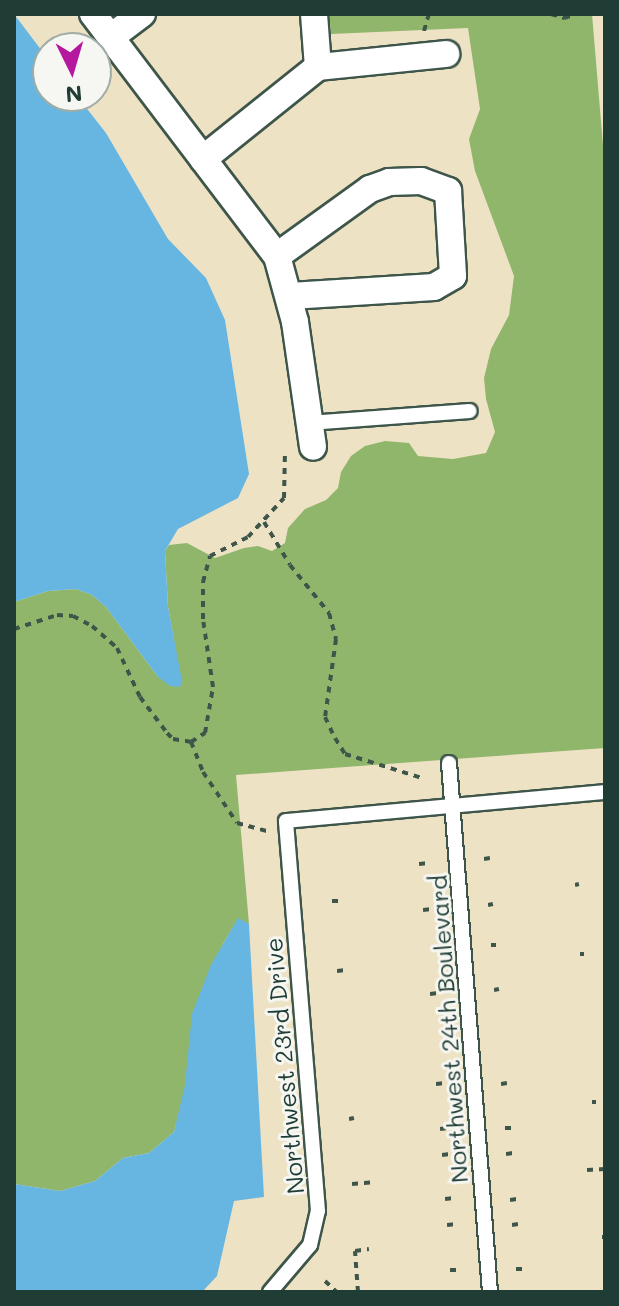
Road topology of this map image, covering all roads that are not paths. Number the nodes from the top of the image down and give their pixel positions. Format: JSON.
{"nodes":[{"id":1,"x":93,"y":14,"type":"edge"},
{"id":2,"x":142,"y":14,"type":"edge"},
{"id":3,"x":314,"y":14,"type":"edge"},
{"id":4,"x":107,"y":32,"type":"edge"},
{"id":5,"x":112,"y":36,"type":"edge"},
{"id":6,"x":112,"y":38,"type":"edge"},
{"id":7,"x":446,"y":54,"type":"dead end"},
{"id":8,"x":318,"y":67,"type":"junction"},
{"id":9,"x":203,"y":159,"type":"junction"},
{"id":10,"x":277,"y":256,"type":"junction"},
{"id":11,"x":290,"y":296,"type":"junction"},
{"id":12,"x":470,"y":411,"type":"dead end"},
{"id":13,"x":311,"y":435,"type":"joint"},
{"id":14,"x":449,"y":763,"type":"dead end"},
{"id":15,"x":605,"y":792,"type":"edge"},
{"id":16,"x":452,"y":804,"type":"junction"},
{"id":17,"x":270,"y":1292,"type":"edge"},
{"id":18,"x":490,"y":1292,"type":"edge"}],
"edges":[{"from":1,"to":4,"type":"street"},
{"from":2,"to":5,"type":"street"},
{"from":3,"to":8,"type":"street"},
{"from":6,"to":9,"type":"street"},
{"from":7,"to":8,"type":"street"},
{"from":8,"to":9,"type":"street"},
{"from":9,"to":10,"type":"street"},
{"from":10,"to":11,"type":"street"},
{"from":10,"to":11,"type":"street"},
{"from":11,"to":13,"type":"street"},
{"from":12,"to":13,"type":"lane"},
{"from":14,"to":16,"type":"lane","name":"Northwest 24th Boulevard"},
{"from":15,"to":16,"type":"lane"},
{"from":16,"to":17,"type":"lane","name":"Northwest 23rd Drive"},
{"from":16,"to":18,"type":"lane","name":"Northwest 24th Boulevard"}]}
